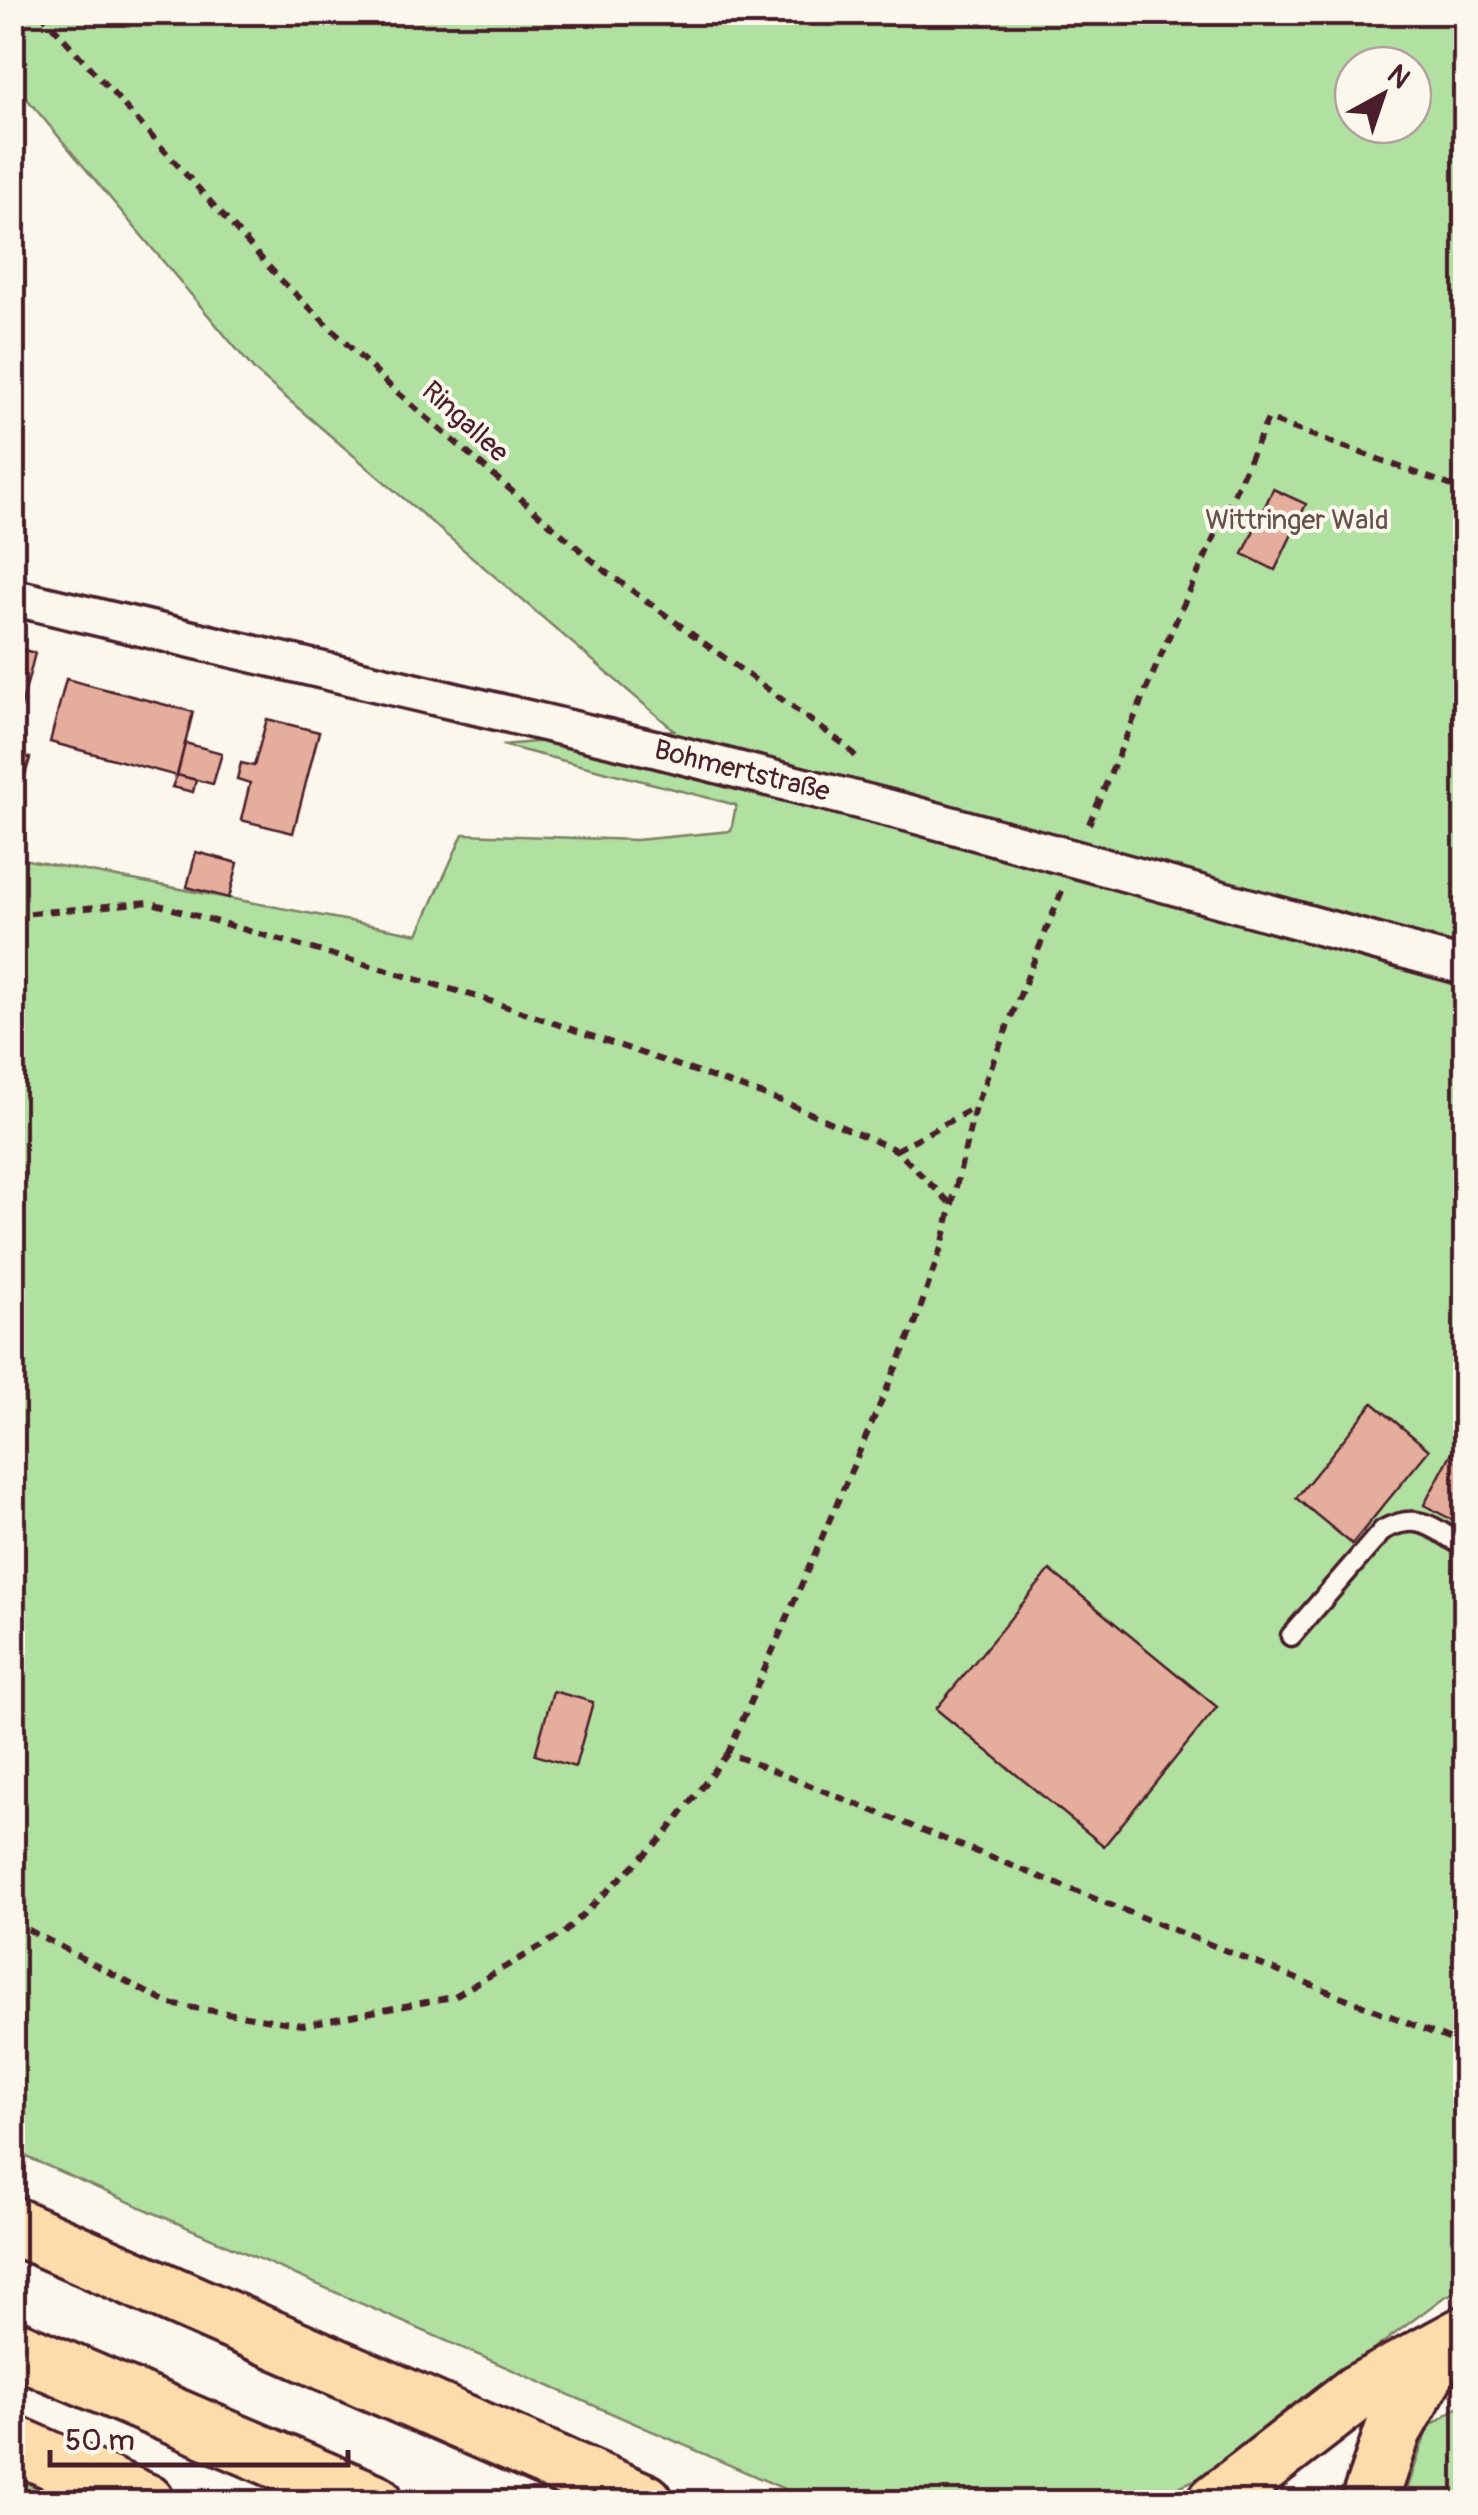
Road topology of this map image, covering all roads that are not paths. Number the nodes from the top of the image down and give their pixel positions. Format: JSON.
{"nodes":[{"id":1,"x":12,"y":596,"type":"edge"},
{"id":2,"x":1466,"y":967,"type":"edge"},
{"id":3,"x":1466,"y":1548,"type":"edge"},
{"id":4,"x":1292,"y":1636,"type":"dead end"},
{"id":5,"x":12,"y":2224,"type":"edge"},
{"id":6,"x":1452,"y":2342,"type":"edge"},
{"id":7,"x":12,"y":2346,"type":"edge"},
{"id":8,"x":12,"y":2444,"type":"edge"},
{"id":9,"x":146,"y":2502,"type":"edge"},
{"id":10,"x":375,"y":2502,"type":"edge"},
{"id":11,"x":645,"y":2502,"type":"edge"},
{"id":12,"x":1216,"y":2502,"type":"edge"},
{"id":13,"x":1369,"y":2502,"type":"edge"}],
"edges":[{"from":1,"to":2,"type":"street","name":"Bohmertstraße"},
{"from":3,"to":4,"type":"lane"},
{"from":5,"to":11,"type":"highway"},
{"from":6,"to":12,"type":"highway"},
{"from":6,"to":13,"type":"highway"},
{"from":7,"to":10,"type":"highway"},
{"from":8,"to":9,"type":"highway"}]}
